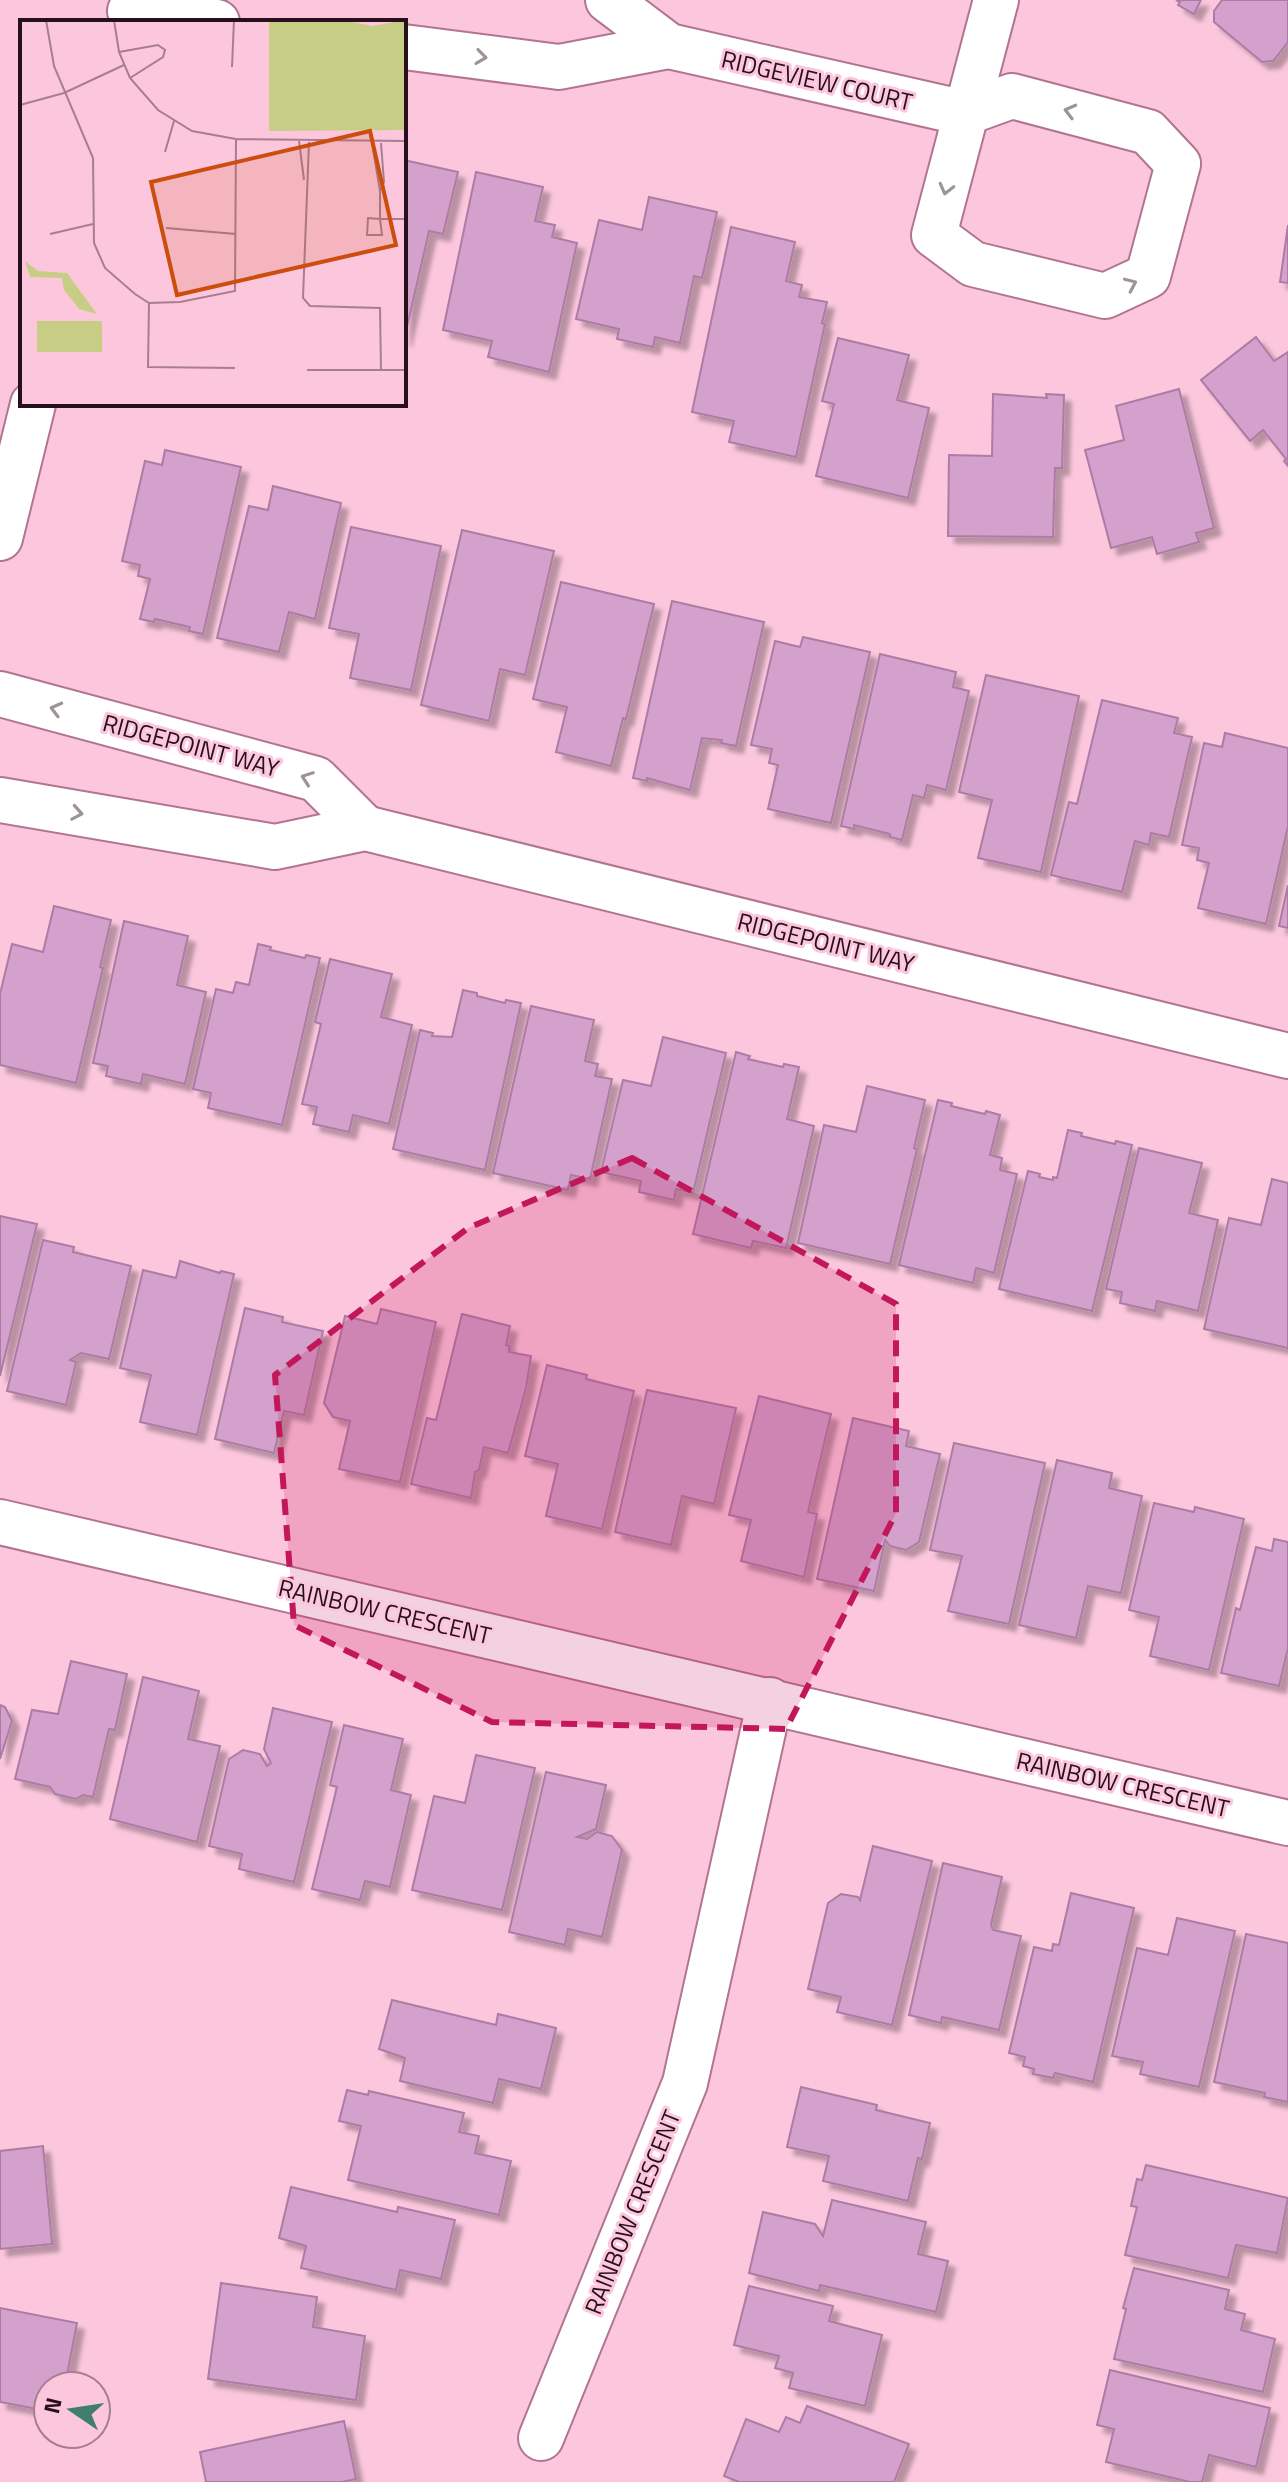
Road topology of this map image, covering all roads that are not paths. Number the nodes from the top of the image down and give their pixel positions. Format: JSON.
{"nodes":[{"id":1,"x":608,"y":0,"type":"edge"},
{"id":2,"x":996,"y":0,"type":"edge"},
{"id":3,"x":130,"y":11,"type":"edge"},
{"id":4,"x":201,"y":20,"type":"edge"},
{"id":5,"x":669,"y":46,"type":"junction"},
{"id":6,"x":406,"y":47,"type":"edge"},
{"id":7,"x":965,"y":113,"type":"junction"},
{"id":8,"x":33,"y":406,"type":"edge"},
{"id":9,"x":0,"y":538,"type":"edge"},
{"id":10,"x":0,"y":694,"type":"edge"},
{"id":11,"x":0,"y":800,"type":"edge"},
{"id":12,"x":365,"y":828,"type":"junction"},
{"id":13,"x":1288,"y":1056,"type":"edge"},
{"id":14,"x":0,"y":1522,"type":"edge"},
{"id":15,"x":770,"y":1700,"type":"junction"},
{"id":16,"x":1288,"y":1823,"type":"edge"},
{"id":17,"x":541,"y":2438,"type":"dead end"}],
"edges":[{"from":1,"to":5,"type":"street","name":"RIDGEVIEW COURT"},
{"from":2,"to":7,"type":"street"},
{"from":3,"to":4,"type":"street"},
{"from":6,"to":5,"type":"street","name":"RIDGEVIEW COURT","one_way":true},
{"from":5,"to":7,"type":"street","name":"RIDGEVIEW COURT"},
{"from":7,"to":7,"type":"street","one_way":true},
{"from":8,"to":9,"type":"street"},
{"from":12,"to":10,"type":"street","name":"RIDGEPOINT WAY","one_way":true},
{"from":11,"to":12,"type":"street","name":"RIDGEPOINT WAY","one_way":true},
{"from":12,"to":13,"type":"street","name":"RIDGEPOINT WAY"},
{"from":14,"to":15,"type":"street","name":"RAINBOW CRESCENT"},
{"from":15,"to":16,"type":"street","name":"RAINBOW CRESCENT"},
{"from":15,"to":17,"type":"street","name":"RAINBOW CRESCENT"}]}
